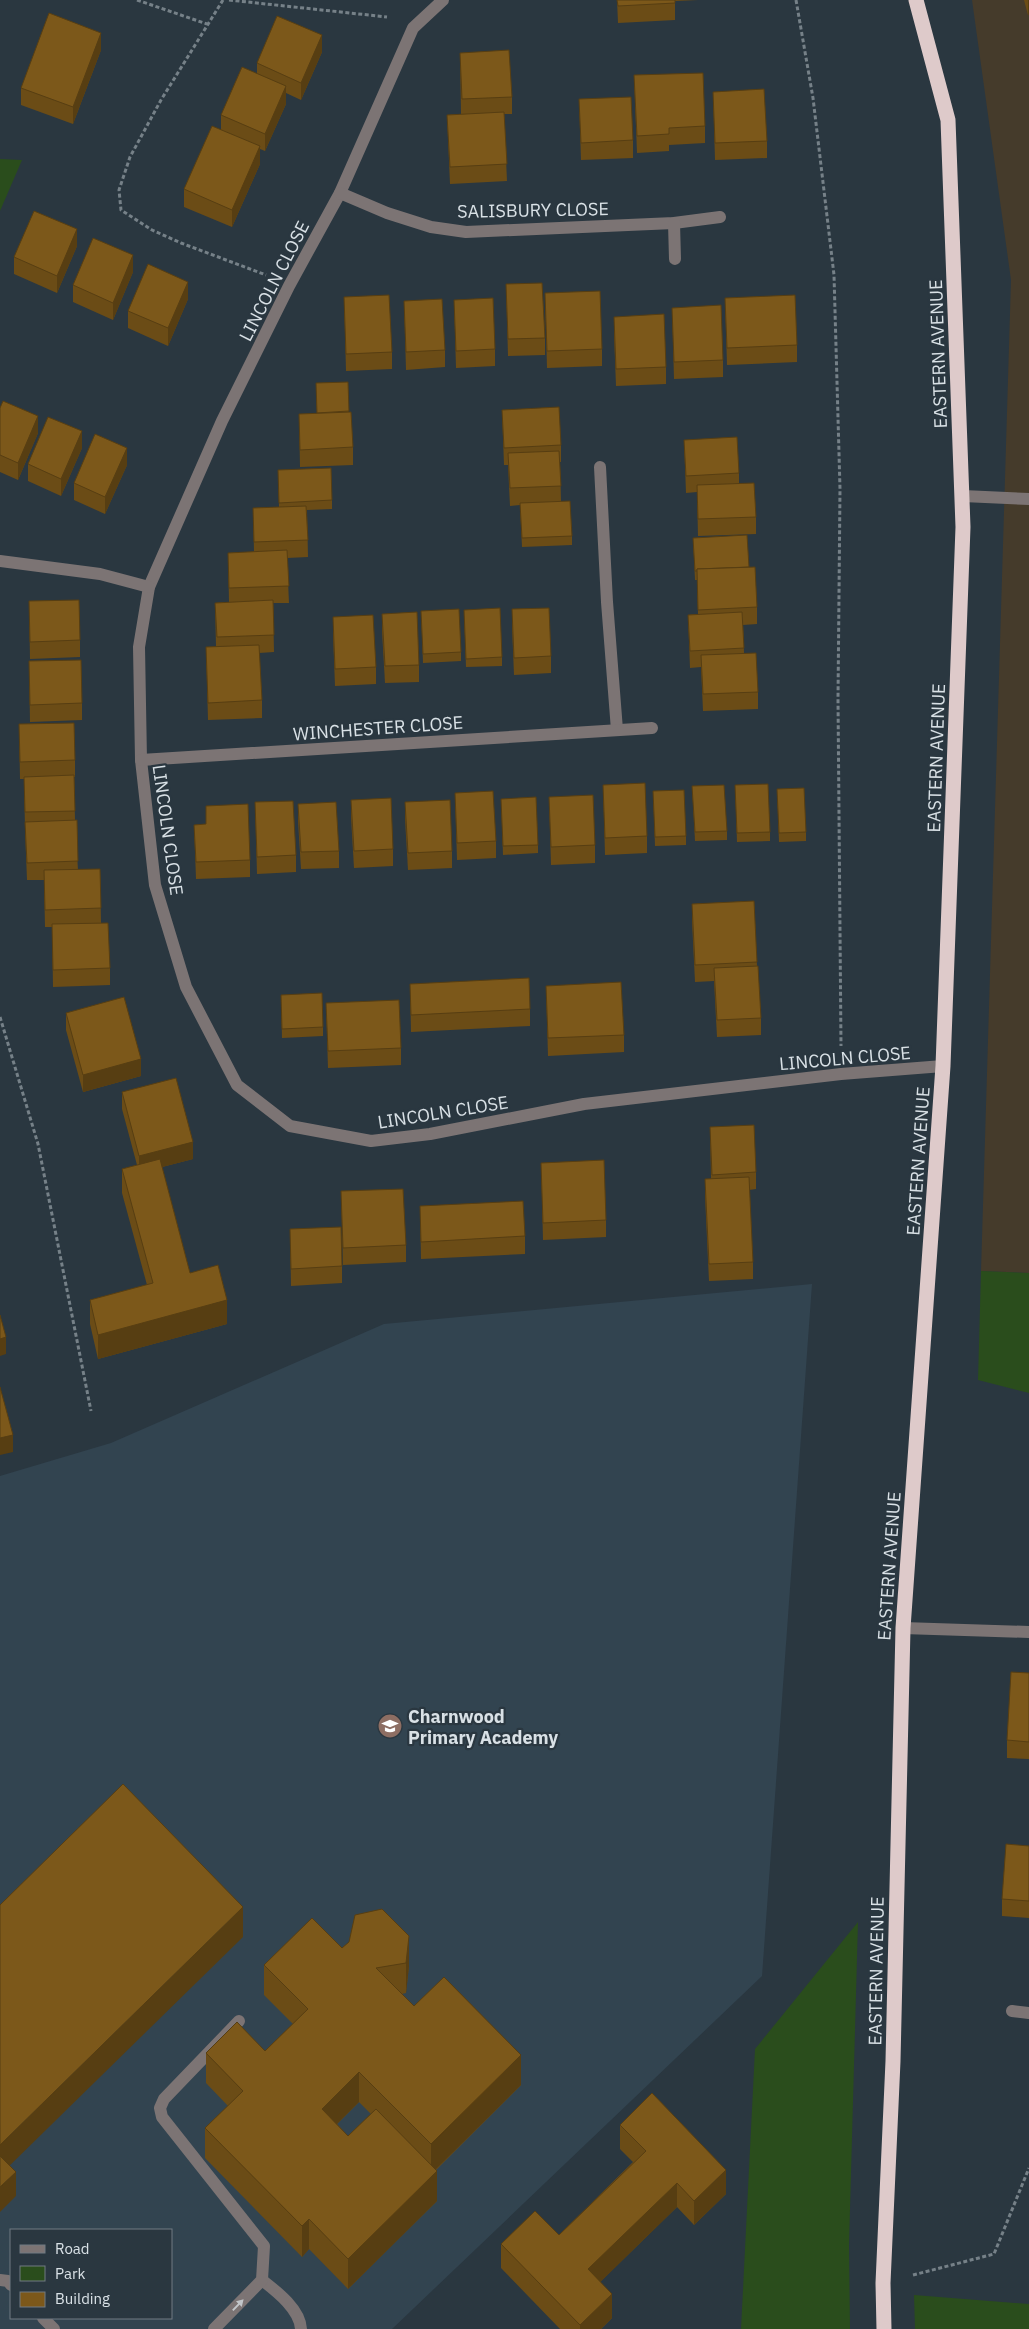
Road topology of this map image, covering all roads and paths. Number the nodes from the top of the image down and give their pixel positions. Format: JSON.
{"nodes":[{"id":1,"x":137,"y":0,"type":"edge"},
{"id":2,"x":223,"y":0,"type":"edge"},
{"id":3,"x":229,"y":0,"type":"edge"},
{"id":4,"x":443,"y":0,"type":"edge"},
{"id":5,"x":796,"y":0,"type":"edge"},
{"id":6,"x":916,"y":0,"type":"edge"},
{"id":7,"x":207,"y":24,"type":"junction"},
{"id":8,"x":413,"y":28,"type":"junction"},
{"id":9,"x":340,"y":193,"type":"junction"},
{"id":10,"x":720,"y":217,"type":"dead end"},
{"id":11,"x":674,"y":223,"type":"junction"},
{"id":12,"x":675,"y":259,"type":"dead end"},
{"id":13,"x":289,"y":286,"type":"junction"},
{"id":14,"x":600,"y":466,"type":"dead end"},
{"id":15,"x":962,"y":496,"type":"junction"},
{"id":16,"x":1029,"y":498,"type":"edge"},
{"id":17,"x":0,"y":561,"type":"edge"},
{"id":18,"x":149,"y":587,"type":"junction"},
{"id":19,"x":652,"y":728,"type":"dead end"},
{"id":20,"x":617,"y":730,"type":"junction"},
{"id":21,"x":141,"y":760,"type":"junction"},
{"id":22,"x":0,"y":1017,"type":"edge"},
{"id":23,"x":943,"y":1066,"type":"junction"},
{"id":24,"x":841,"y":1074,"type":"junction"},
{"id":25,"x":91,"y":1411,"type":"dead end"},
{"id":26,"x":903,"y":1628,"type":"junction"},
{"id":27,"x":1029,"y":1632,"type":"edge"},
{"id":28,"x":1012,"y":2011,"type":"dead end"},
{"id":29,"x":1029,"y":2014,"type":"edge"},
{"id":30,"x":239,"y":2021,"type":"edge"},
{"id":31,"x":1029,"y":2168,"type":"edge"},
{"id":32,"x":262,"y":2280,"type":"junction"},
{"id":33,"x":883,"y":2283,"type":"junction"},
{"id":34,"x":44,"y":2319,"type":"edge"},
{"id":35,"x":54,"y":2329,"type":"edge"},
{"id":36,"x":214,"y":2329,"type":"edge"},
{"id":37,"x":301,"y":2329,"type":"edge"},
{"id":38,"x":884,"y":2329,"type":"edge"}],
"edges":[{"from":1,"to":7,"type":"path"},
{"from":2,"to":7,"type":"path"},
{"from":3,"to":8,"type":"path"},
{"from":4,"to":8,"type":"street","name":"LINCOLN CLOSE"},
{"from":5,"to":24,"type":"path"},
{"from":6,"to":15,"type":"highway","name":"EASTERN AVENUE"},
{"from":7,"to":13,"type":"path"},
{"from":8,"to":9,"type":"street","name":"LINCOLN CLOSE"},
{"from":9,"to":11,"type":"street","name":"SALISBURY CLOSE"},
{"from":9,"to":13,"type":"street","name":"LINCOLN CLOSE"},
{"from":10,"to":11,"type":"street","name":"SALISBURY CLOSE"},
{"from":11,"to":12,"type":"street"},
{"from":13,"to":18,"type":"street","name":"LINCOLN CLOSE"},
{"from":14,"to":20,"type":"street"},
{"from":15,"to":16,"type":"street"},
{"from":15,"to":23,"type":"highway","name":"EASTERN AVENUE"},
{"from":17,"to":18,"type":"street"},
{"from":18,"to":21,"type":"street","name":"LINCOLN CLOSE"},
{"from":19,"to":20,"type":"street","name":"WINCHESTER CLOSE"},
{"from":20,"to":21,"type":"street","name":"WINCHESTER CLOSE"},
{"from":21,"to":24,"type":"street","name":"LINCOLN CLOSE"},
{"from":22,"to":25,"type":"path"},
{"from":23,"to":24,"type":"street","name":"LINCOLN CLOSE"},
{"from":23,"to":26,"type":"highway","name":"EASTERN AVENUE"},
{"from":26,"to":27,"type":"street"},
{"from":26,"to":33,"type":"highway","name":"EASTERN AVENUE"},
{"from":28,"to":29,"type":"street"},
{"from":30,"to":32,"type":"street"},
{"from":31,"to":33,"type":"path"},
{"from":36,"to":32,"type":"street","one_way":true},
{"from":32,"to":37,"type":"street"},
{"from":33,"to":38,"type":"highway","name":"EASTERN AVENUE"},
{"from":34,"to":35,"type":"street"}]}
